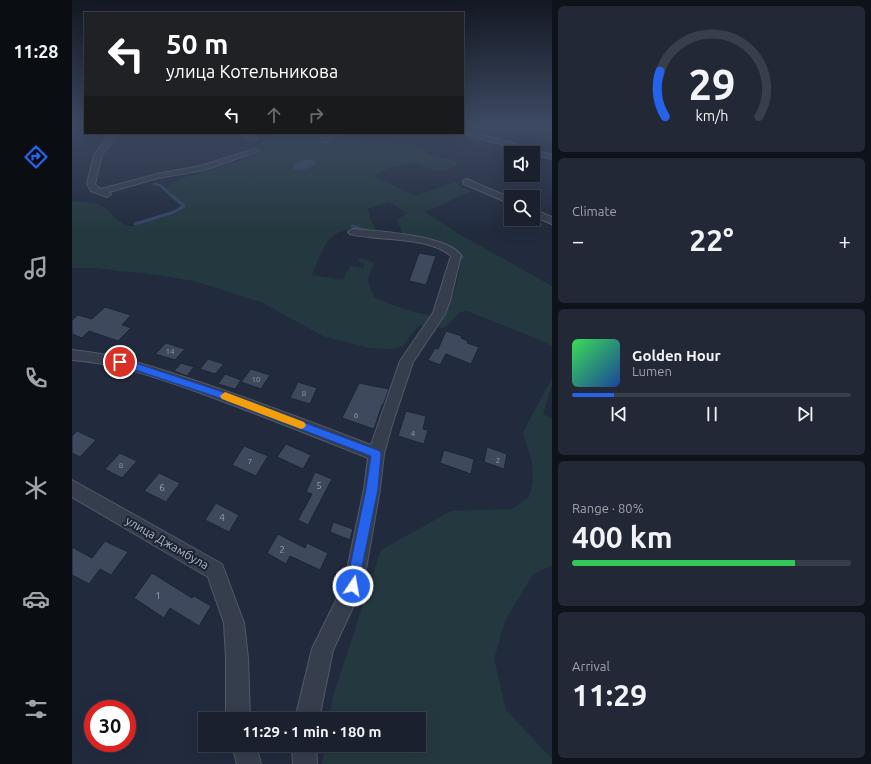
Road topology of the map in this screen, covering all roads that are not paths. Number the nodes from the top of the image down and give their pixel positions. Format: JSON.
{"nodes":[{"id":1,"x":97,"y":160,"type":"edge"},
{"id":2,"x":228,"y":160,"type":"edge"},
{"id":3,"x":468,"y":182,"type":"dead end"},
{"id":4,"x":99,"y":192,"type":"junction"},
{"id":5,"x":112,"y":195,"type":"dead end"},
{"id":6,"x":504,"y":198,"type":"edge"},
{"id":7,"x":540,"y":215,"type":"edge"},
{"id":8,"x":552,"y":221,"type":"edge"},
{"id":9,"x":353,"y":232,"type":"dead end"},
{"id":10,"x":72,"y":355,"type":"edge"},
{"id":11,"x":376,"y":454,"type":"junction"},
{"id":12,"x":72,"y":488,"type":"edge"},
{"id":13,"x":238,"y":712,"type":"edge"},
{"id":14,"x":310,"y":712,"type":"edge"},
{"id":15,"x":245,"y":752,"type":"edge"},
{"id":16,"x":304,"y":752,"type":"edge"},
{"id":17,"x":248,"y":764,"type":"edge"},
{"id":18,"x":305,"y":764,"type":"edge"}],
"edges":[{"from":1,"to":4,"type":"street"},
{"from":2,"to":4,"type":"street"},
{"from":3,"to":6,"type":"street"},
{"from":4,"to":5,"type":"street"},
{"from":7,"to":8,"type":"street"},
{"from":9,"to":11,"type":"street"},
{"from":10,"to":11,"type":"street"},
{"from":11,"to":14,"type":"street"},
{"from":12,"to":13,"type":"street","name":"улица Джамбула"},
{"from":15,"to":17,"type":"street"},
{"from":16,"to":18,"type":"street"}]}
